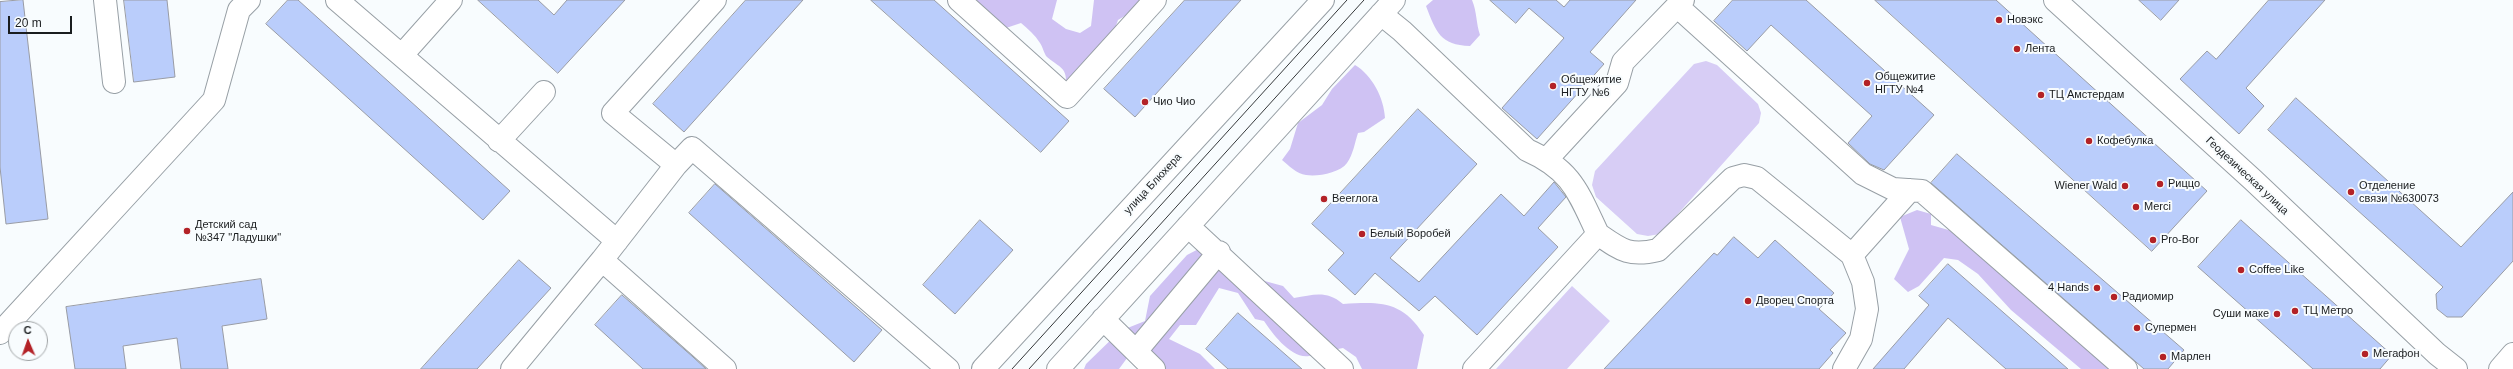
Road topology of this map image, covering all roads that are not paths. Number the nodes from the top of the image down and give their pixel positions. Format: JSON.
{"nodes":[{"id":1,"x":105,"y":0,"type":"edge"},
{"id":2,"x":249,"y":0,"type":"edge"},
{"id":3,"x":337,"y":0,"type":"edge"},
{"id":4,"x":451,"y":0,"type":"edge"},
{"id":5,"x":716,"y":0,"type":"edge"},
{"id":6,"x":959,"y":0,"type":"edge"},
{"id":7,"x":1154,"y":0,"type":"edge"},
{"id":8,"x":1322,"y":0,"type":"edge"},
{"id":9,"x":2055,"y":0,"type":"edge"},
{"id":10,"x":1680,"y":3,"type":"edge"},
{"id":11,"x":1388,"y":7,"type":"edge"},
{"id":12,"x":402,"y":55,"type":"junction"},
{"id":13,"x":114,"y":82,"type":"dead end"},
{"id":14,"x":544,"y":92,"type":"dead end"},
{"id":15,"x":499,"y":141,"type":"junction"},
{"id":16,"x":1547,"y":159,"type":"junction"},
{"id":17,"x":676,"y":165,"type":"junction"},
{"id":18,"x":1910,"y":190,"type":"junction"},
{"id":19,"x":1188,"y":226,"type":"junction"},
{"id":20,"x":1598,"y":234,"type":"junction"},
{"id":21,"x":616,"y":241,"type":"junction"},
{"id":22,"x":1219,"y":252,"type":"junction"},
{"id":23,"x":1852,"y":255,"type":"junction"},
{"id":24,"x":602,"y":260,"type":"junction"},
{"id":25,"x":1103,"y":319,"type":"junction"},
{"id":26,"x":0,"y":333,"type":"edge"},
{"id":27,"x":1137,"y":350,"type":"junction"},
{"id":28,"x":2513,"y":354,"type":"edge"},
{"id":29,"x":2440,"y":362,"type":"edge"},
{"id":30,"x":1847,"y":368,"type":"edge"},
{"id":31,"x":512,"y":369,"type":"edge"},
{"id":32,"x":725,"y":369,"type":"edge"},
{"id":33,"x":948,"y":369,"type":"edge"},
{"id":34,"x":982,"y":369,"type":"edge"},
{"id":35,"x":1058,"y":369,"type":"edge"},
{"id":36,"x":1154,"y":369,"type":"edge"},
{"id":37,"x":1342,"y":369,"type":"edge"},
{"id":38,"x":1474,"y":369,"type":"edge"},
{"id":39,"x":2126,"y":369,"type":"edge"},
{"id":40,"x":2456,"y":369,"type":"edge"},
{"id":41,"x":2500,"y":369,"type":"edge"}],
"edges":[{"from":1,"to":13,"type":"street"},
{"from":2,"to":26,"type":"street"},
{"from":3,"to":12,"type":"street"},
{"from":4,"to":12,"type":"street"},
{"from":5,"to":17,"type":"street"},
{"from":6,"to":7,"type":"street"},
{"from":8,"to":34,"type":"street","name":"улица Блюхера"},
{"from":9,"to":29,"type":"street","name":"Геодезическая улица"},
{"from":10,"to":16,"type":"street"},
{"from":10,"to":18,"type":"street"},
{"from":11,"to":16,"type":"street"},
{"from":11,"to":19,"type":"street"},
{"from":12,"to":15,"type":"street"},
{"from":14,"to":15,"type":"street"},
{"from":15,"to":21,"type":"street"},
{"from":16,"to":20,"type":"street"},
{"from":17,"to":21,"type":"street"},
{"from":17,"to":33,"type":"street"},
{"from":18,"to":23,"type":"street"},
{"from":18,"to":39,"type":"street"},
{"from":19,"to":22,"type":"street"},
{"from":19,"to":25,"type":"street"},
{"from":20,"to":23,"type":"street"},
{"from":20,"to":38,"type":"street"},
{"from":21,"to":24,"type":"street"},
{"from":22,"to":27,"type":"street"},
{"from":22,"to":37,"type":"street"},
{"from":23,"to":30,"type":"street"},
{"from":24,"to":31,"type":"street"},
{"from":24,"to":32,"type":"street"},
{"from":25,"to":27,"type":"street"},
{"from":25,"to":35,"type":"street"},
{"from":27,"to":36,"type":"street"},
{"from":28,"to":41,"type":"street"},
{"from":29,"to":40,"type":"street","name":"Геодезическая улица"}]}
